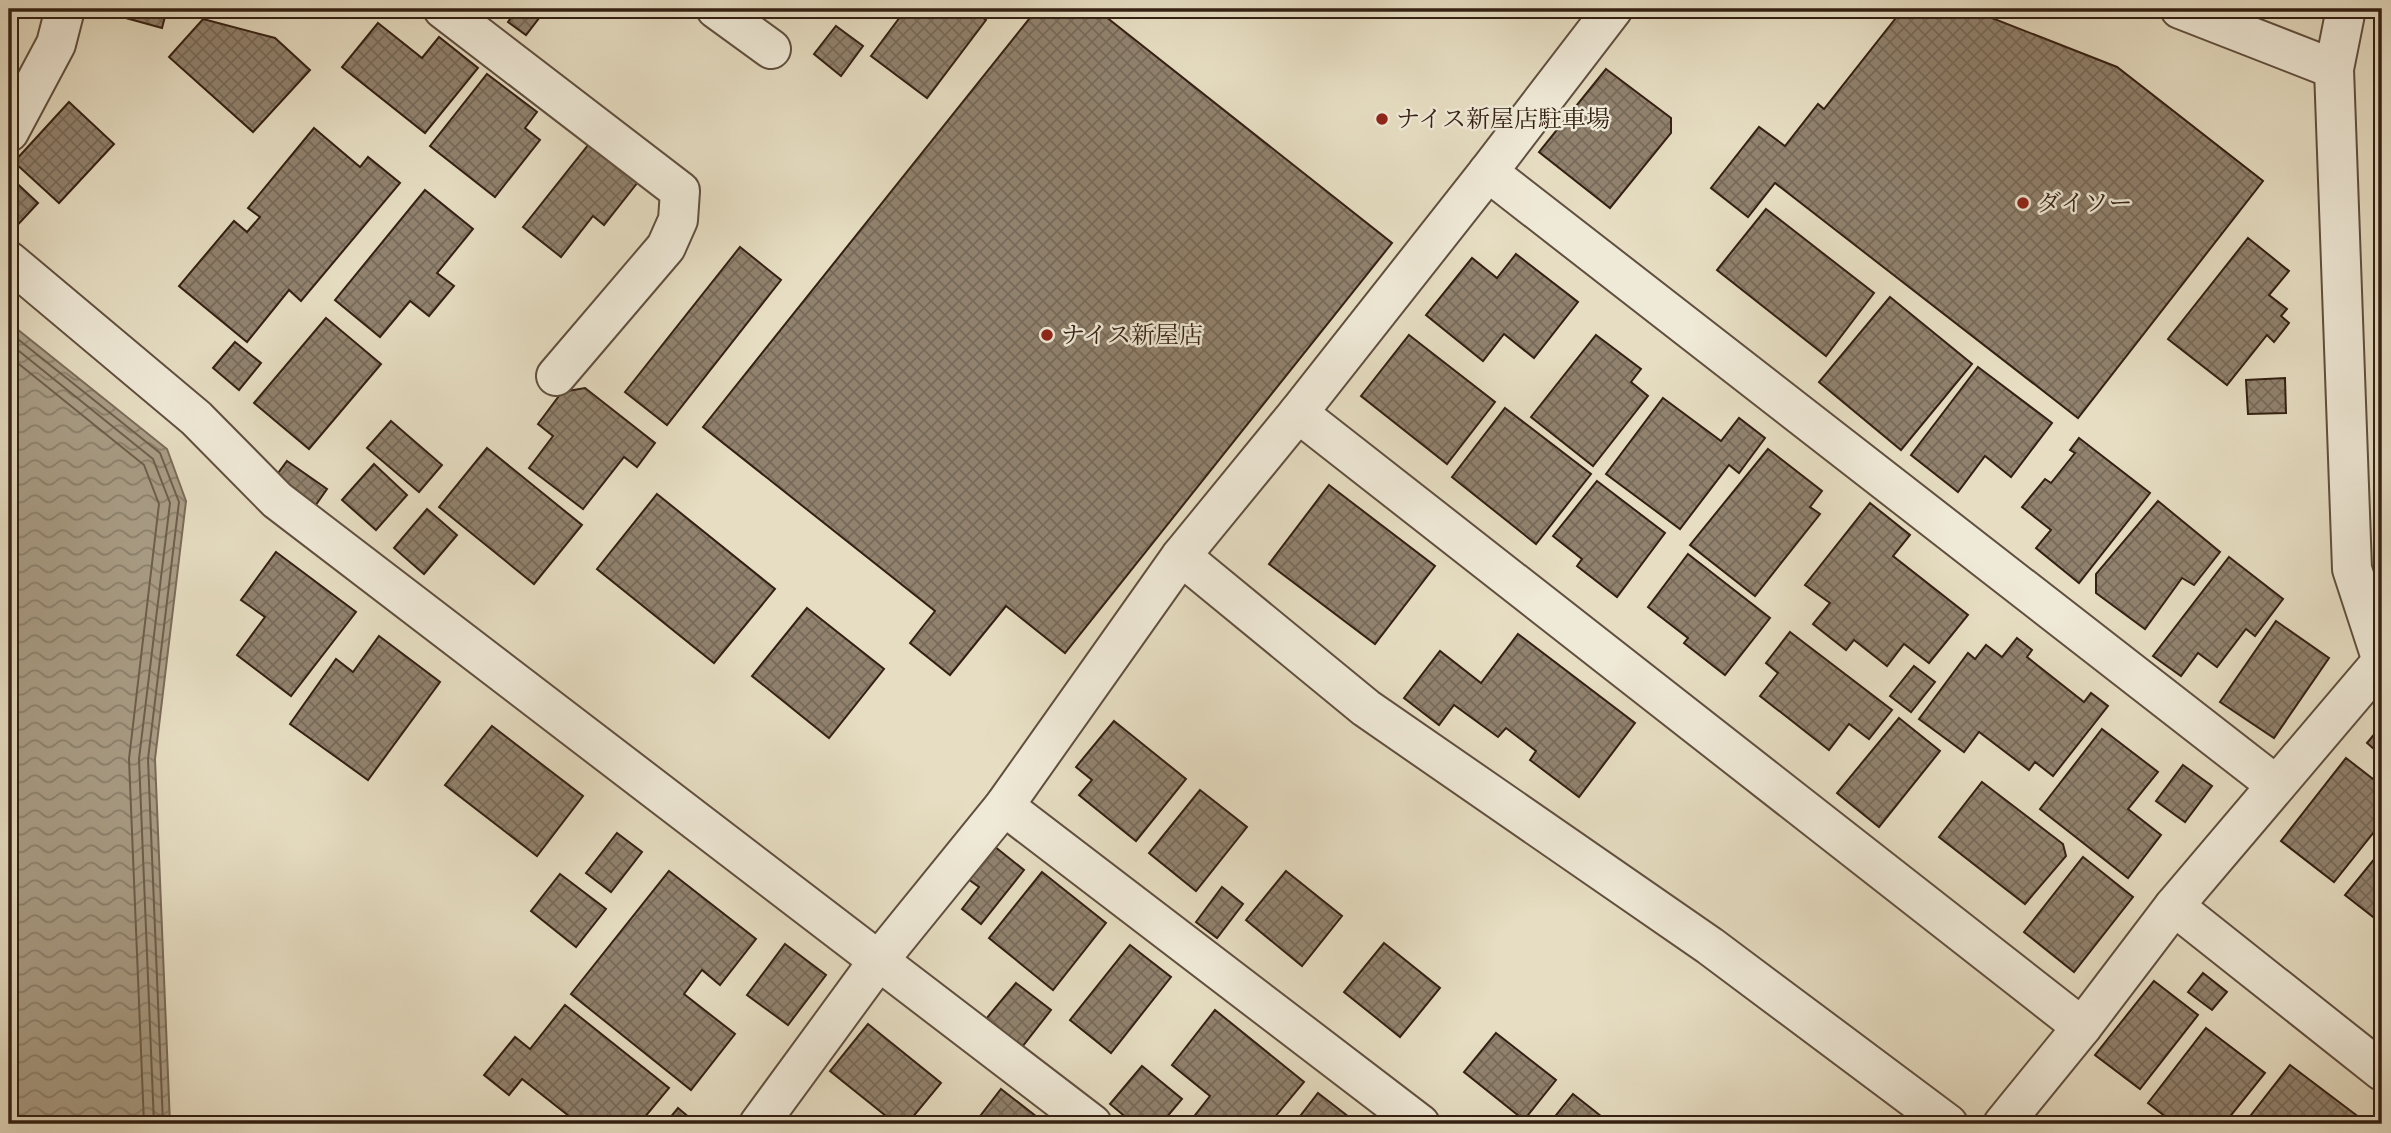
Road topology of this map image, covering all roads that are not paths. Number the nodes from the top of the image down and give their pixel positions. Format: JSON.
{"nodes":[{"id":1,"x":65,"y":9,"type":"edge"},
{"id":2,"x":443,"y":9,"type":"edge"},
{"id":3,"x":716,"y":9,"type":"edge"},
{"id":4,"x":1612,"y":9,"type":"edge"},
{"id":5,"x":2180,"y":9,"type":"edge"},
{"id":6,"x":2346,"y":9,"type":"edge"},
{"id":7,"x":771,"y":49,"type":"dead end"},
{"id":8,"x":2333,"y":69,"type":"junction"},
{"id":9,"x":9,"y":132,"type":"edge"},
{"id":10,"x":1488,"y":172,"type":"junction"},
{"id":11,"x":9,"y":261,"type":"edge"},
{"id":12,"x":556,"y":376,"type":"dead end"},
{"id":13,"x":1298,"y":413,"type":"junction"},
{"id":14,"x":1181,"y":556,"type":"junction"},
{"id":15,"x":2382,"y":661,"type":"edge"},
{"id":16,"x":2276,"y":785,"type":"junction"},
{"id":17,"x":1004,"y":806,"type":"junction"},
{"id":18,"x":2174,"y":906,"type":"junction"},
{"id":19,"x":879,"y":960,"type":"junction"},
{"id":20,"x":2082,"y":1027,"type":"junction"},
{"id":21,"x":2382,"y":1071,"type":"edge"},
{"id":22,"x":759,"y":1124,"type":"edge"},
{"id":23,"x":1092,"y":1124,"type":"edge"},
{"id":24,"x":1420,"y":1124,"type":"edge"},
{"id":25,"x":1948,"y":1124,"type":"edge"},
{"id":26,"x":2003,"y":1124,"type":"edge"}],
"edges":[{"from":1,"to":9,"type":"street"},
{"from":2,"to":12,"type":"street"},
{"from":3,"to":7,"type":"street"},
{"from":4,"to":10,"type":"street"},
{"from":5,"to":8,"type":"street"},
{"from":6,"to":8,"type":"street"},
{"from":8,"to":15,"type":"street"},
{"from":10,"to":13,"type":"street"},
{"from":10,"to":16,"type":"street"},
{"from":11,"to":19,"type":"street"},
{"from":13,"to":14,"type":"street"},
{"from":13,"to":20,"type":"street"},
{"from":14,"to":17,"type":"street"},
{"from":14,"to":25,"type":"street"},
{"from":15,"to":16,"type":"street"},
{"from":16,"to":18,"type":"street"},
{"from":17,"to":19,"type":"street"},
{"from":17,"to":24,"type":"street"},
{"from":18,"to":20,"type":"street"},
{"from":18,"to":21,"type":"street"},
{"from":19,"to":22,"type":"street"},
{"from":19,"to":23,"type":"street"},
{"from":20,"to":26,"type":"street"}]}
